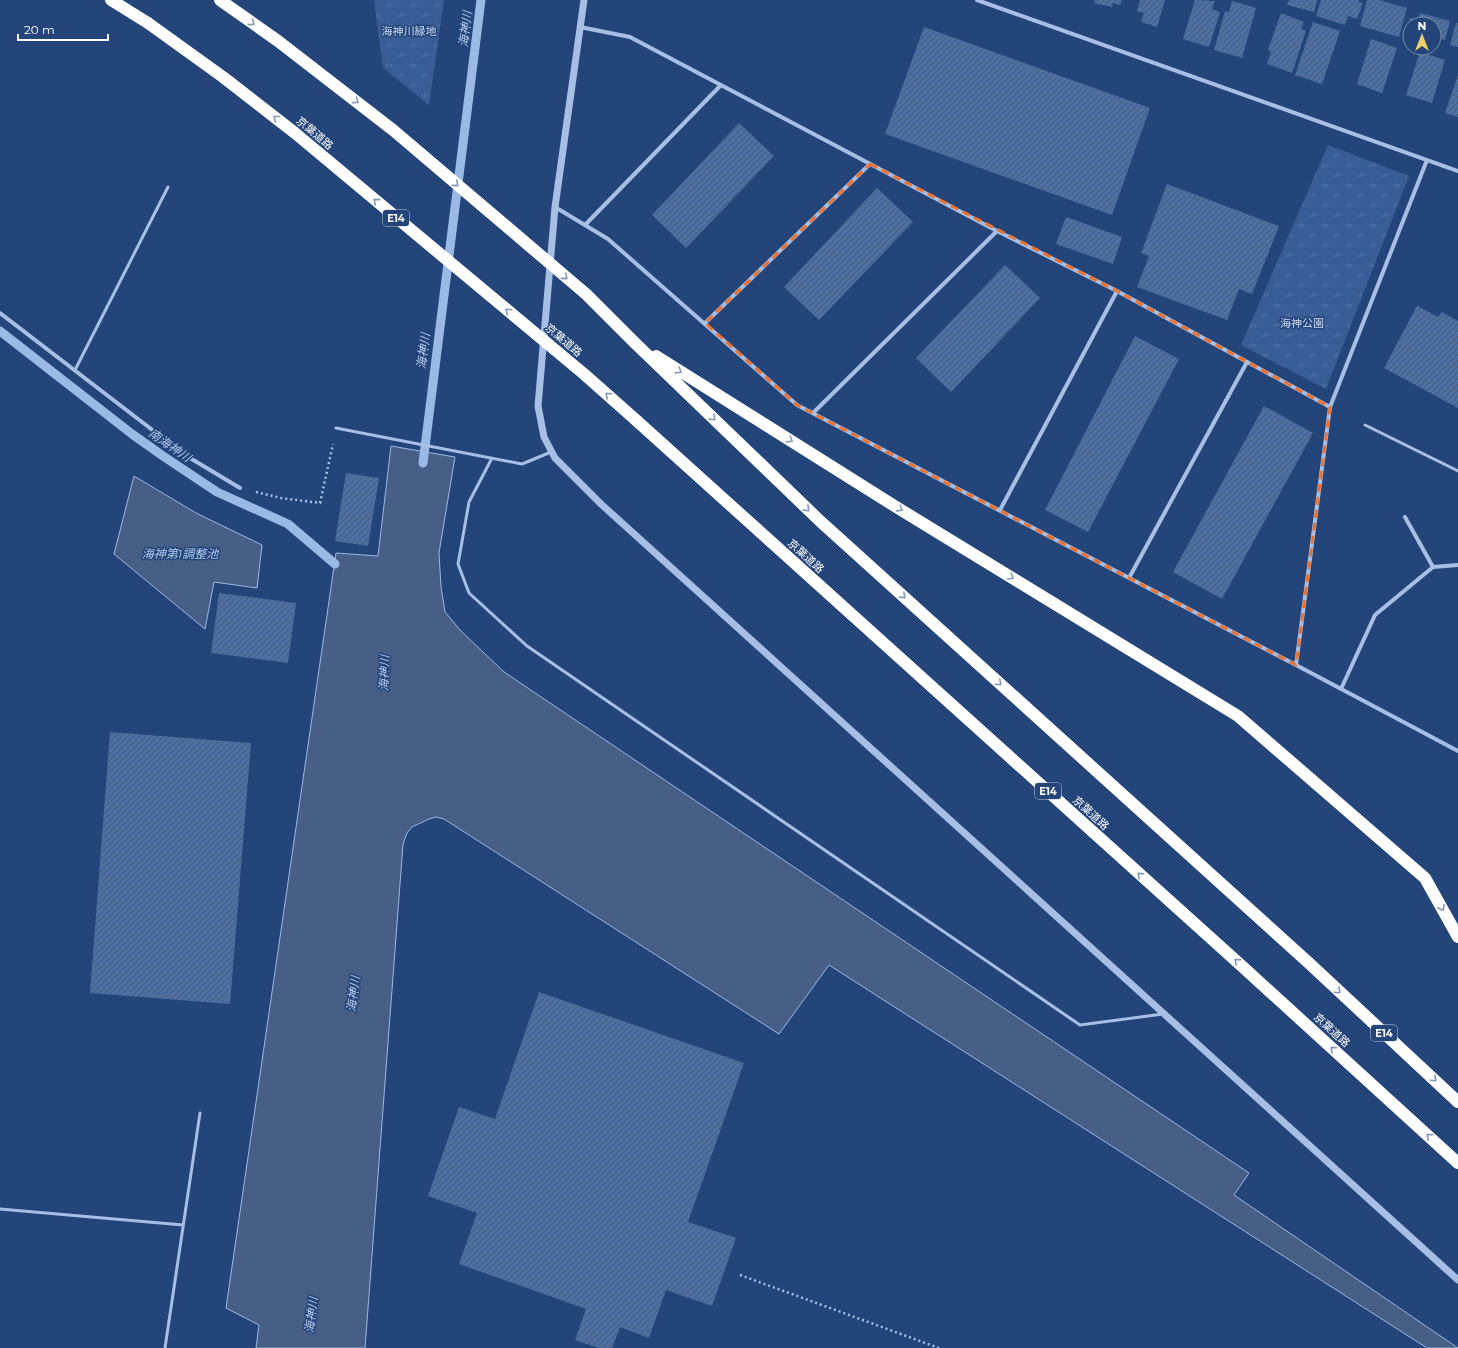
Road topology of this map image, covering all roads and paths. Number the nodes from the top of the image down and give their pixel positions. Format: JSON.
{"nodes":[{"id":1,"x":111,"y":0,"type":"edge"},
{"id":2,"x":220,"y":0,"type":"edge"},
{"id":3,"x":584,"y":0,"type":"edge"},
{"id":4,"x":977,"y":0,"type":"edge"},
{"id":5,"x":580,"y":26,"type":"junction"},
{"id":6,"x":721,"y":85,"type":"junction"},
{"id":7,"x":1427,"y":160,"type":"junction"},
{"id":8,"x":870,"y":164,"type":"junction"},
{"id":9,"x":1458,"y":171,"type":"edge"},
{"id":10,"x":168,"y":187,"type":"dead end"},
{"id":11,"x":555,"y":207,"type":"junction"},
{"id":12,"x":585,"y":225,"type":"junction"},
{"id":13,"x":996,"y":231,"type":"junction"},
{"id":14,"x":1117,"y":292,"type":"junction"},
{"id":15,"x":0,"y":313,"type":"edge"},
{"id":16,"x":705,"y":323,"type":"junction"},
{"id":17,"x":635,"y":343,"type":"junction"},
{"id":18,"x":1247,"y":362,"type":"junction"},
{"id":19,"x":75,"y":370,"type":"junction"},
{"id":20,"x":1330,"y":407,"type":"junction"},
{"id":21,"x":813,"y":413,"type":"junction"},
{"id":22,"x":1365,"y":425,"type":"dead end"},
{"id":23,"x":336,"y":428,"type":"joint"},
{"id":24,"x":552,"y":452,"type":"junction"},
{"id":25,"x":492,"y":458,"type":"junction"},
{"id":26,"x":1458,"y":471,"type":"edge"},
{"id":27,"x":240,"y":488,"type":"joint"},
{"id":28,"x":1000,"y":510,"type":"junction"},
{"id":29,"x":1405,"y":517,"type":"dead end"},
{"id":30,"x":1458,"y":564,"type":"edge"},
{"id":31,"x":1433,"y":567,"type":"junction"},
{"id":32,"x":1129,"y":578,"type":"junction"},
{"id":33,"x":1296,"y":665,"type":"junction"},
{"id":34,"x":1341,"y":689,"type":"junction"},
{"id":35,"x":1458,"y":751,"type":"edge"},
{"id":36,"x":1458,"y":938,"type":"edge"},
{"id":37,"x":1164,"y":1014,"type":"junction"},
{"id":38,"x":1458,"y":1102,"type":"edge"},
{"id":39,"x":200,"y":1112,"type":"dead end"},
{"id":40,"x":1458,"y":1163,"type":"edge"},
{"id":41,"x":0,"y":1209,"type":"edge"},
{"id":42,"x":183,"y":1225,"type":"junction"},
{"id":43,"x":740,"y":1275,"type":"dead end"},
{"id":44,"x":1458,"y":1280,"type":"edge"},
{"id":45,"x":165,"y":1348,"type":"edge"},
{"id":46,"x":939,"y":1348,"type":"edge"}],
"edges":[{"from":40,"to":1,"type":"highway","name":"京葉道路","number":"E14","one_way":true,"bridge":true},
{"from":2,"to":17,"type":"highway","number":"E14","one_way":true,"bridge":true},
{"from":3,"to":5,"type":"street"},
{"from":4,"to":7,"type":"street"},
{"from":5,"to":6,"type":"street"},
{"from":5,"to":11,"type":"street"},
{"from":6,"to":8,"type":"street"},
{"from":6,"to":12,"type":"street"},
{"from":7,"to":9,"type":"street"},
{"from":7,"to":20,"type":"street"},
{"from":8,"to":13,"type":"street"},
{"from":8,"to":16,"type":"street"},
{"from":10,"to":19,"type":"lane"},
{"from":11,"to":12,"type":"street"},
{"from":11,"to":24,"type":"street"},
{"from":12,"to":16,"type":"street"},
{"from":13,"to":14,"type":"street"},
{"from":13,"to":21,"type":"street"},
{"from":14,"to":18,"type":"street"},
{"from":14,"to":28,"type":"street"},
{"from":15,"to":19,"type":"street"},
{"from":16,"to":21,"type":"street"},
{"from":17,"to":36,"type":"highway","one_way":true},
{"from":17,"to":38,"type":"highway","number":"E14","one_way":true},
{"from":18,"to":20,"type":"street"},
{"from":18,"to":32,"type":"street"},
{"from":19,"to":27,"type":"street"},
{"from":20,"to":33,"type":"street"},
{"from":21,"to":28,"type":"street"},
{"from":22,"to":26,"type":"lane"},
{"from":23,"to":25,"type":"lane"},
{"from":23,"to":27,"type":"path"},
{"from":24,"to":25,"type":"lane"},
{"from":24,"to":37,"type":"street"},
{"from":25,"to":37,"type":"lane"},
{"from":28,"to":32,"type":"street"},
{"from":29,"to":31,"type":"street"},
{"from":30,"to":31,"type":"street"},
{"from":31,"to":34,"type":"street"},
{"from":32,"to":33,"type":"street"},
{"from":33,"to":34,"type":"street"},
{"from":34,"to":35,"type":"street"},
{"from":37,"to":44,"type":"street"},
{"from":39,"to":42,"type":"lane"},
{"from":41,"to":42,"type":"lane"},
{"from":42,"to":45,"type":"lane"},
{"from":43,"to":46,"type":"path"}]}
